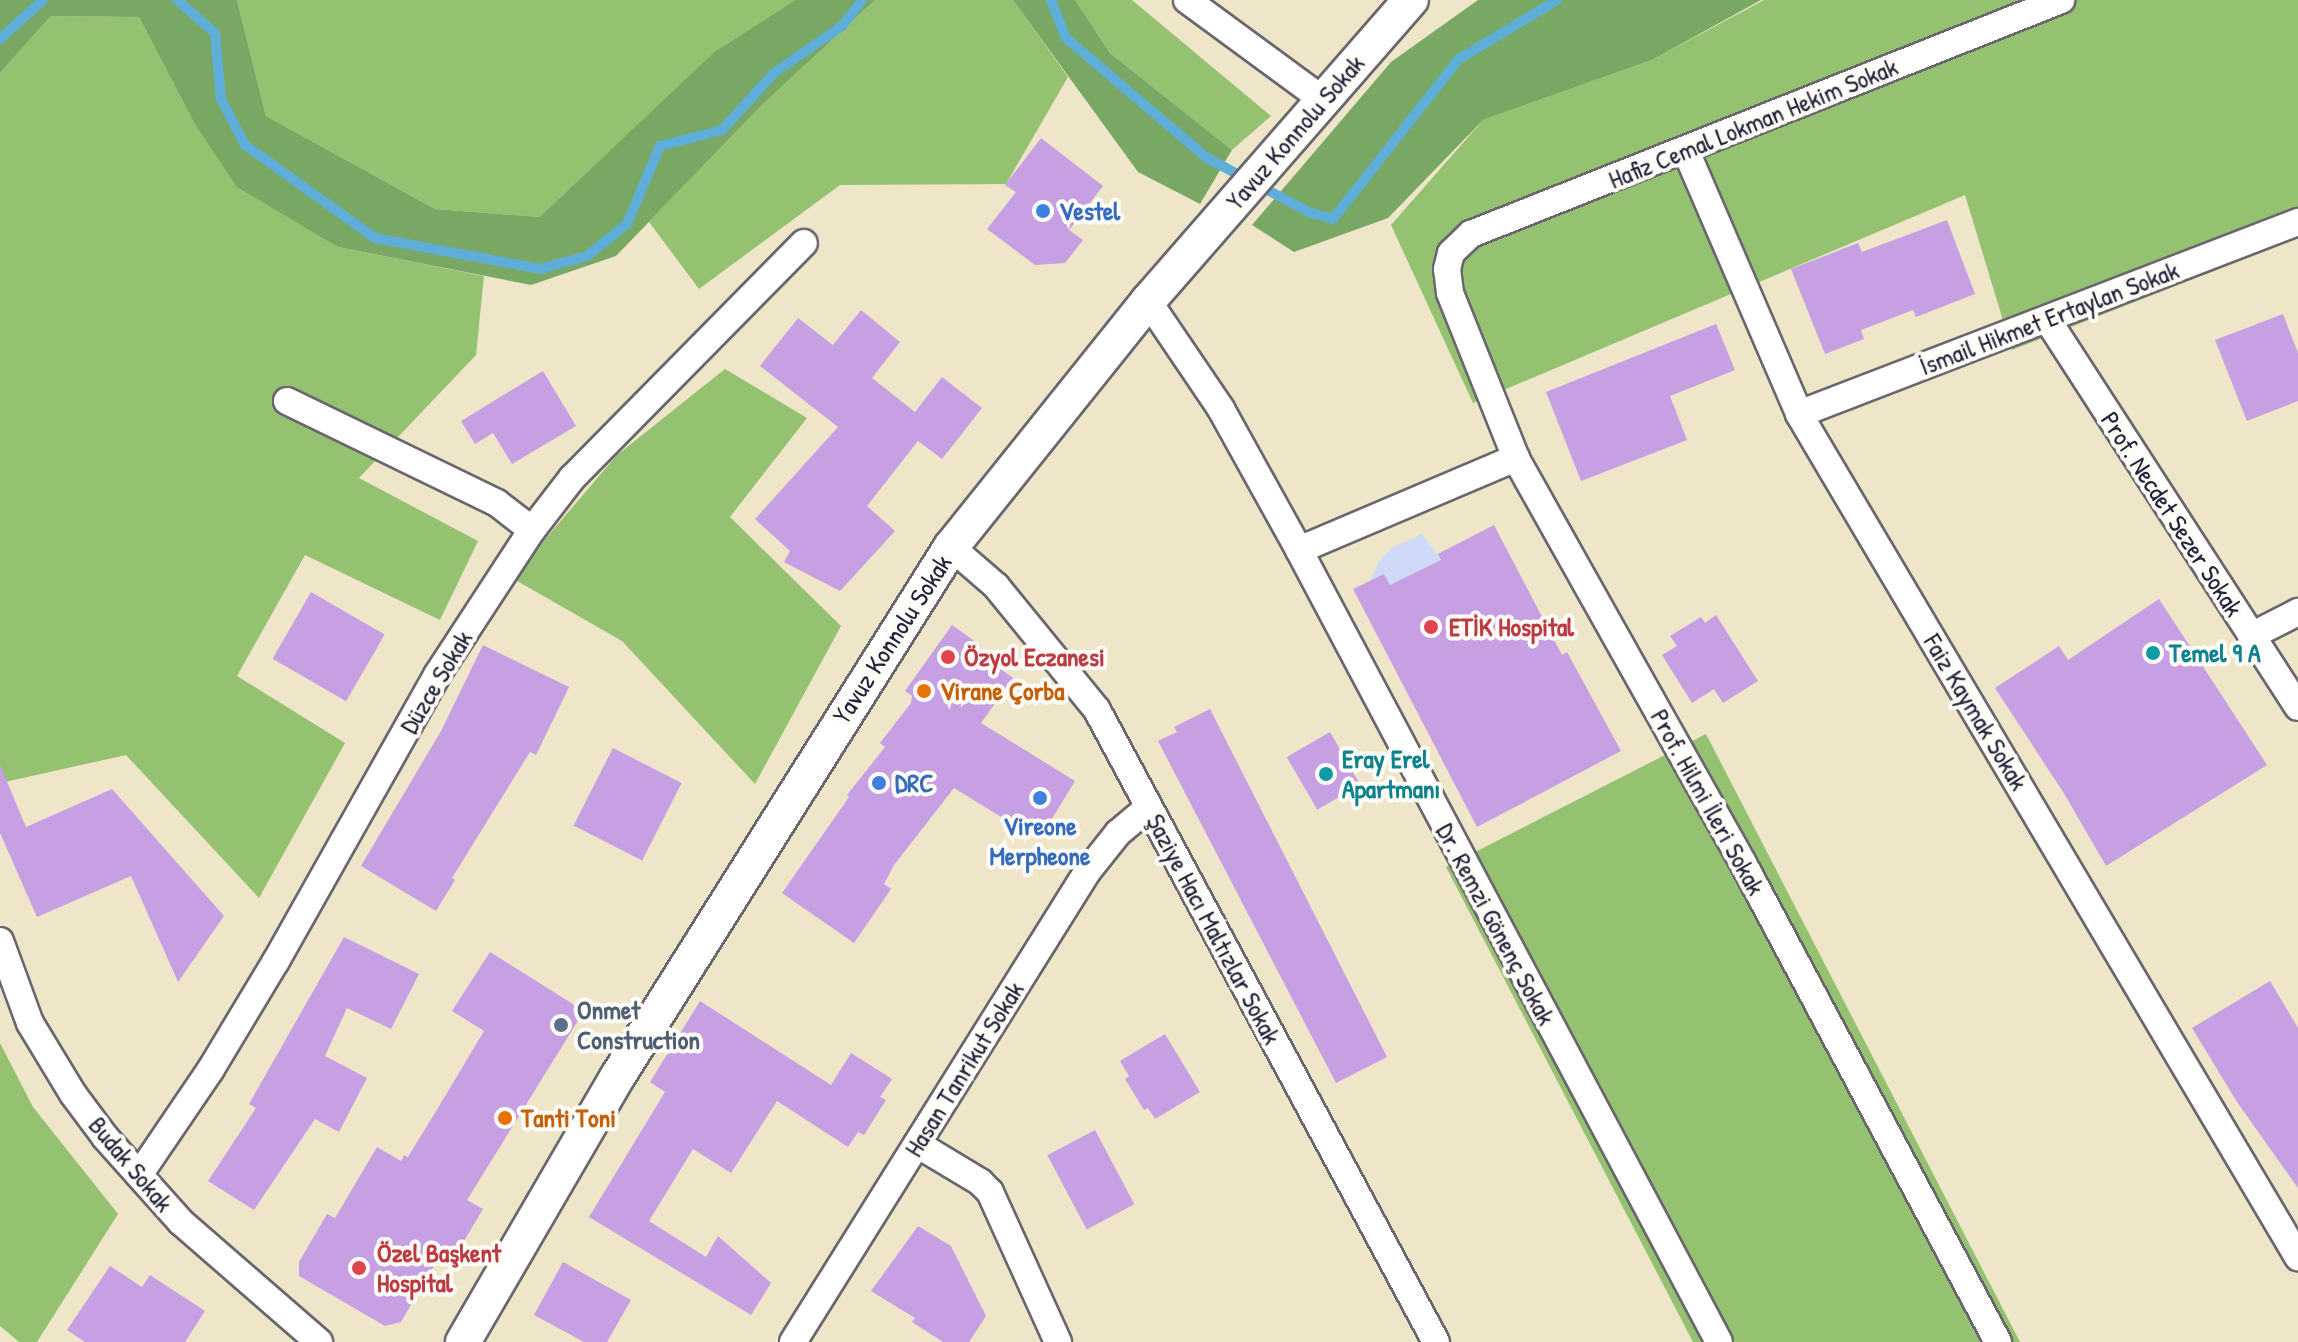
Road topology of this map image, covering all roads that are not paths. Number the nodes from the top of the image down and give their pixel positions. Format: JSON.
{"nodes":[{"id":1,"x":1187,"y":0,"type":"edge"},
{"id":2,"x":1411,"y":0,"type":"edge"},
{"id":3,"x":2061,"y":0,"type":"edge"},
{"id":4,"x":1322,"y":99,"type":"junction"},
{"id":5,"x":1686,"y":151,"type":"junction"},
{"id":6,"x":2298,"y":222,"type":"edge"},
{"id":7,"x":804,"y":243,"type":"dead end"},
{"id":8,"x":1451,"y":253,"type":"joint"},
{"id":9,"x":1148,"y":301,"type":"junction"},
{"id":10,"x":2047,"y":319,"type":"junction"},
{"id":11,"x":287,"y":401,"type":"dead end"},
{"id":12,"x":1799,"y":414,"type":"junction"},
{"id":13,"x":1516,"y":458,"type":"junction"},
{"id":14,"x":532,"y":530,"type":"junction"},
{"id":15,"x":951,"y":547,"type":"junction"},
{"id":16,"x":1299,"y":550,"type":"junction"},
{"id":17,"x":2298,"y":612,"type":"edge"},
{"id":18,"x":2251,"y":636,"type":"junction"},
{"id":19,"x":2298,"y":707,"type":"edge"},
{"id":20,"x":1148,"y":808,"type":"junction"},
{"id":21,"x":0,"y":941,"type":"edge"},
{"id":22,"x":917,"y":1144,"type":"junction"},
{"id":23,"x":139,"y":1175,"type":"junction"},
{"id":24,"x":2298,"y":1257,"type":"edge"},
{"id":25,"x":319,"y":1342,"type":"edge"},
{"id":26,"x":463,"y":1342,"type":"edge"},
{"id":27,"x":793,"y":1342,"type":"edge"},
{"id":28,"x":1058,"y":1342,"type":"edge"},
{"id":29,"x":1436,"y":1342,"type":"edge"},
{"id":30,"x":1719,"y":1342,"type":"edge"},
{"id":31,"x":1998,"y":1342,"type":"edge"}],
"edges":[{"from":1,"to":4,"type":"street"},
{"from":2,"to":4,"type":"street","name":"Yavuz Konnolu Sokak"},
{"from":3,"to":5,"type":"street","name":"Hafiz Cemal Lokman Hekim Sokak"},
{"from":4,"to":9,"type":"street","name":"Yavuz Konnolu Sokak"},
{"from":5,"to":8,"type":"street","name":"Hafiz Cemal Lokman Hekim Sokak"},
{"from":5,"to":12,"type":"street","name":"Faiz Kaymak Sokak"},
{"from":6,"to":10,"type":"street","name":"İsmail Hikmet Ertaylan Sokak"},
{"from":7,"to":14,"type":"street","name":"Düzce Sokak"},
{"from":8,"to":13,"type":"street","name":"Prof. Hilmi İleri Sokak"},
{"from":9,"to":15,"type":"street","name":"Yavuz Konnolu Sokak"},
{"from":9,"to":16,"type":"street","name":"Dr. Remzi Gönenç Sokak"},
{"from":10,"to":12,"type":"street","name":"İsmail Hikmet Ertaylan Sokak"},
{"from":10,"to":18,"type":"street","name":"Prof. Necdet Sezer Sokak"},
{"from":11,"to":14,"type":"street"},
{"from":12,"to":24,"type":"street","name":"Faiz Kaymak Sokak"},
{"from":13,"to":16,"type":"street"},
{"from":13,"to":31,"type":"street","name":"Prof. Hilmi İleri Sokak"},
{"from":14,"to":23,"type":"street","name":"Düzce Sokak"},
{"from":15,"to":20,"type":"street","name":"Şaziye Hacı Maltızlar Sokak"},
{"from":15,"to":26,"type":"street","name":"Yavuz Konnolu Sokak"},
{"from":16,"to":30,"type":"street","name":"Dr. Remzi Gönenç Sokak"},
{"from":17,"to":18,"type":"street"},
{"from":18,"to":19,"type":"street","name":"Prof. Necdet Sezer Sokak"},
{"from":20,"to":22,"type":"street","name":"Hasan Tanrikut Sokak"},
{"from":20,"to":29,"type":"street","name":"Şaziye Hacı Maltızlar Sokak"},
{"from":21,"to":23,"type":"street","name":"Budak Sokak"},
{"from":22,"to":27,"type":"street","name":"Hasan Tanrikut Sokak"},
{"from":22,"to":28,"type":"street"},
{"from":23,"to":25,"type":"street","name":"Budak Sokak"}]}
